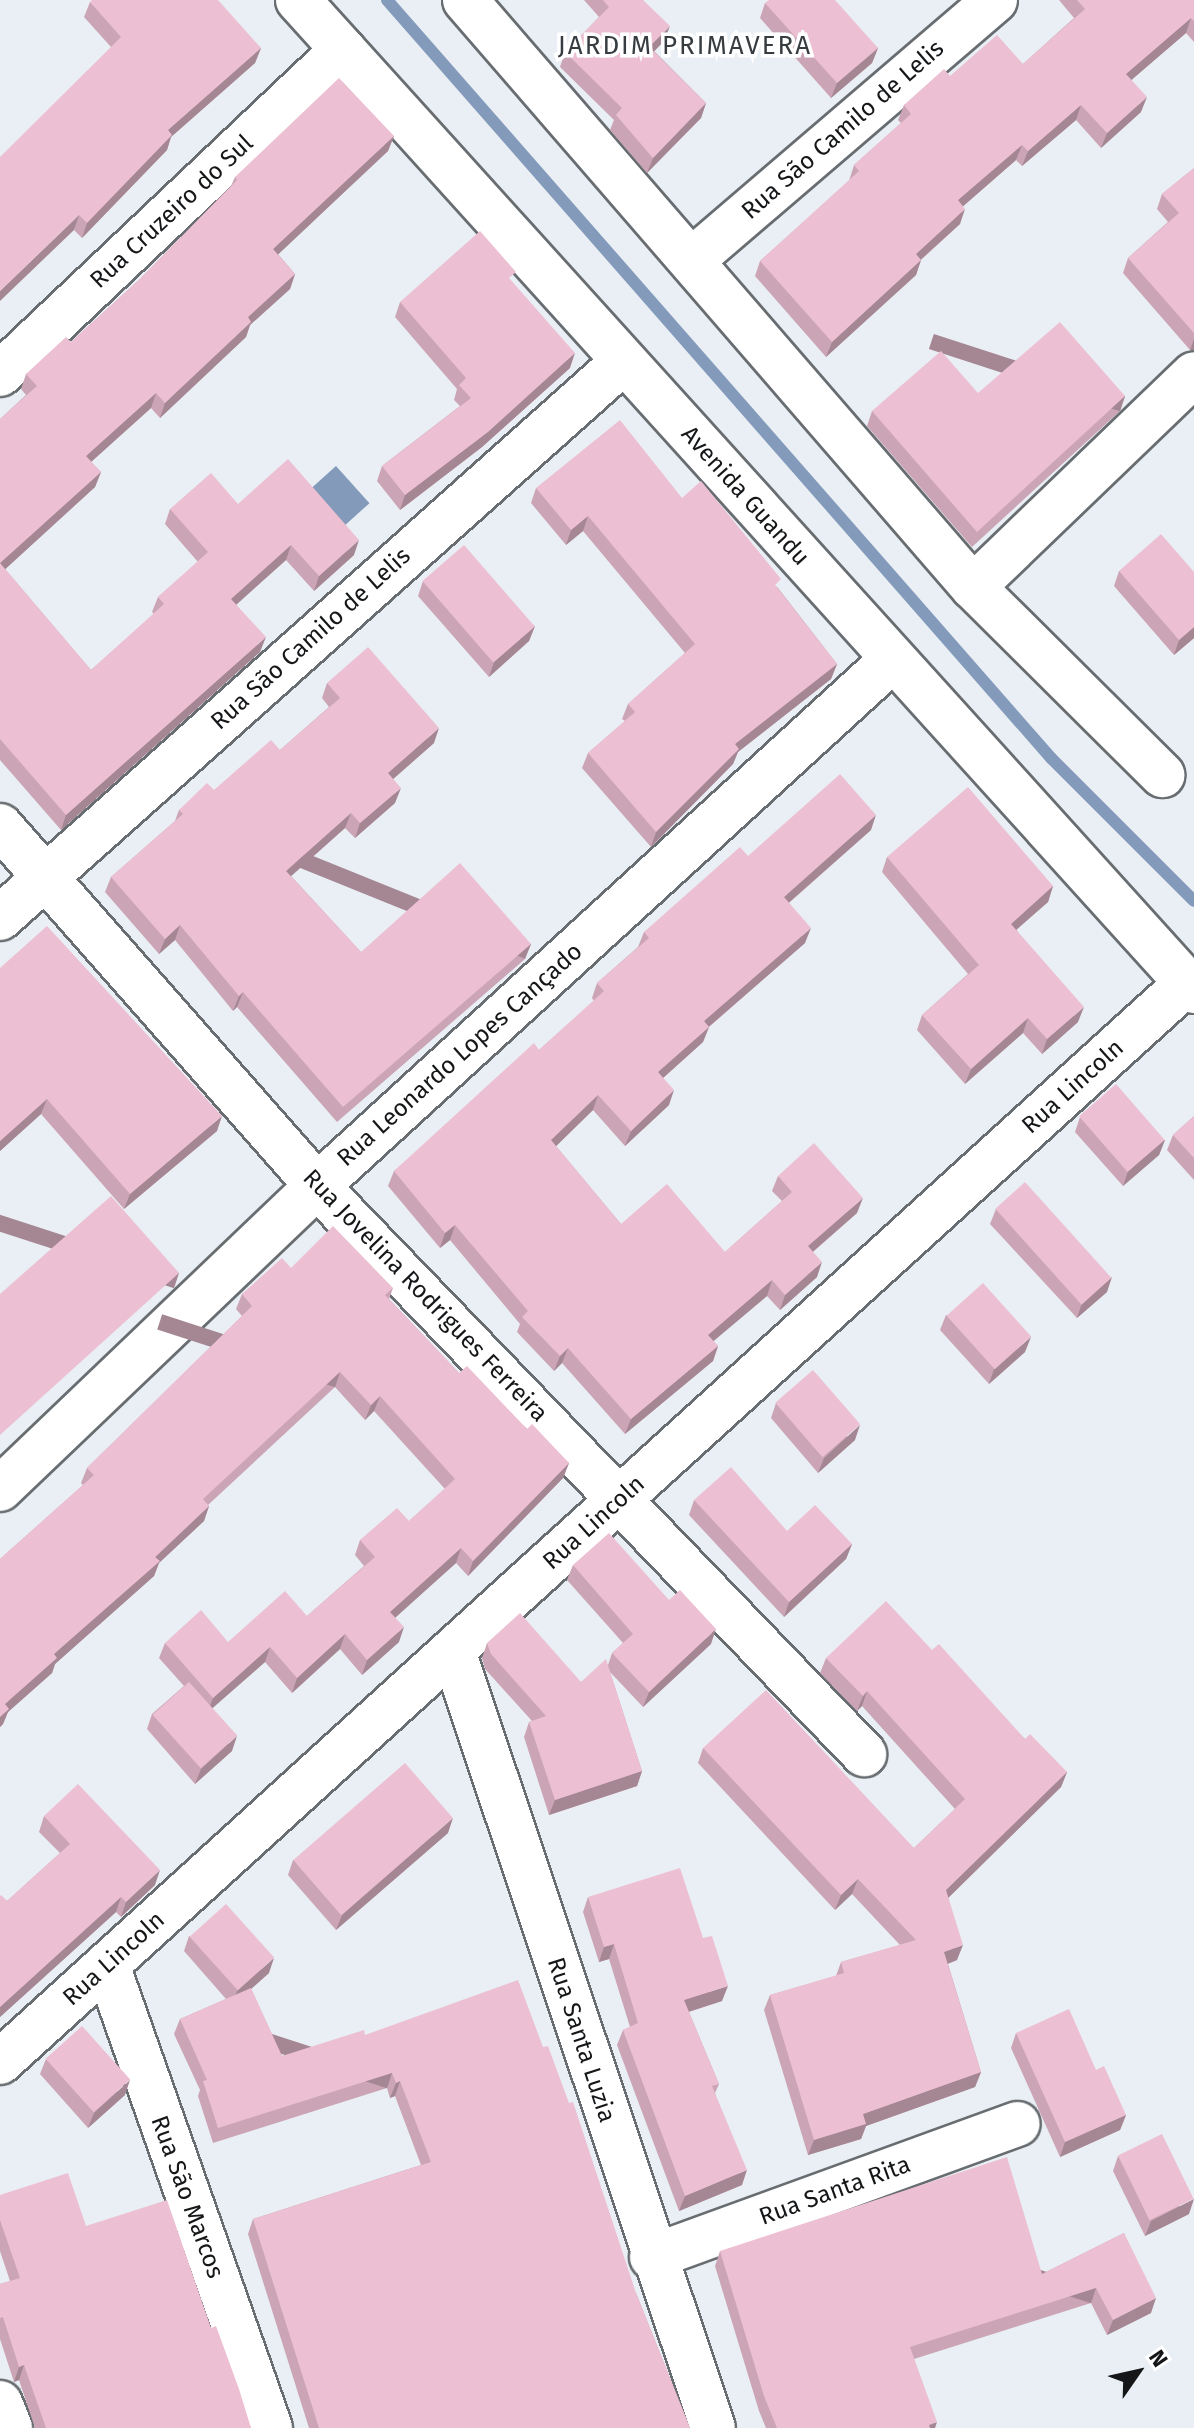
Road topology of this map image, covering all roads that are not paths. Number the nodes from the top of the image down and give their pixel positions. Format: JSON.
{"nodes":[{"id":1,"x":298,"y":0,"type":"edge"},
{"id":2,"x":465,"y":0,"type":"edge"},
{"id":3,"x":995,"y":0,"type":"edge"},
{"id":4,"x":343,"y":50,"type":"junction"},
{"id":5,"x":692,"y":260,"type":"junction"},
{"id":6,"x":624,"y":361,"type":"junction"},
{"id":7,"x":0,"y":374,"type":"edge"},
{"id":8,"x":1194,"y":374,"type":"edge"},
{"id":9,"x":973,"y":587,"type":"junction"},
{"id":10,"x":892,"y":660,"type":"junction"},
{"id":11,"x":1162,"y":775,"type":"dead end"},
{"id":12,"x":0,"y":826,"type":"edge"},
{"id":13,"x":46,"y":876,"type":"junction"},
{"id":14,"x":0,"y":918,"type":"edge"},
{"id":15,"x":1190,"y":987,"type":"edge"},
{"id":16,"x":317,"y":1186,"type":"junction"},
{"id":17,"x":0,"y":1489,"type":"edge"},
{"id":18,"x":621,"y":1499,"type":"junction"},
{"id":19,"x":453,"y":1651,"type":"junction"},
{"id":20,"x":864,"y":1754,"type":"dead end"},
{"id":21,"x":107,"y":1965,"type":"junction"},
{"id":22,"x":0,"y":2062,"type":"edge"},
{"id":23,"x":1018,"y":2124,"type":"dead end"},
{"id":24,"x":652,"y":2257,"type":"junction"},
{"id":25,"x":0,"y":2403,"type":"edge"},
{"id":26,"x":10,"y":2428,"type":"edge"},
{"id":27,"x":270,"y":2428,"type":"edge"},
{"id":28,"x":713,"y":2428,"type":"edge"}],
"edges":[{"from":1,"to":4,"type":"street","name":"Avenida Guandu"},
{"from":2,"to":5,"type":"street"},
{"from":3,"to":5,"type":"street","name":"Rua São Camilo de Lelis"},
{"from":4,"to":6,"type":"street","name":"Avenida Guandu"},
{"from":4,"to":7,"type":"street","name":"Rua Cruzeiro do Sul"},
{"from":5,"to":9,"type":"street"},
{"from":6,"to":10,"type":"street","name":"Avenida Guandu"},
{"from":6,"to":13,"type":"street","name":"Rua São Camilo de Lelis"},
{"from":8,"to":9,"type":"street"},
{"from":9,"to":11,"type":"street"},
{"from":10,"to":15,"type":"street","name":"Avenida Guandu"},
{"from":10,"to":16,"type":"street","name":"Rua Leonardo Lopes Cançado"},
{"from":12,"to":13,"type":"street","name":"Rua Jovelina Rodrigues Ferreira"},
{"from":13,"to":14,"type":"street","name":"Rua São Camilo de Lelis"},
{"from":13,"to":16,"type":"street","name":"Rua Jovelina Rodrigues Ferreira"},
{"from":15,"to":18,"type":"street","name":"Rua Lincoln"},
{"from":16,"to":17,"type":"street","name":"Rua Leonardo Lopes Cançado"},
{"from":16,"to":18,"type":"street","name":"Rua Jovelina Rodrigues Ferreira"},
{"from":18,"to":19,"type":"street","name":"Rua Lincoln"},
{"from":18,"to":20,"type":"street","name":"Rua Jovelina Rodrigues Ferreira"},
{"from":19,"to":21,"type":"street","name":"Rua Lincoln"},
{"from":19,"to":24,"type":"street","name":"Rua Santa Luzia"},
{"from":21,"to":22,"type":"street","name":"Rua Lincoln"},
{"from":21,"to":27,"type":"street","name":"Rua São Marcos"},
{"from":23,"to":24,"type":"street","name":"Rua Santa Rita"},
{"from":24,"to":28,"type":"street","name":"Rua Santa Luzia"},
{"from":25,"to":26,"type":"street"}]}
